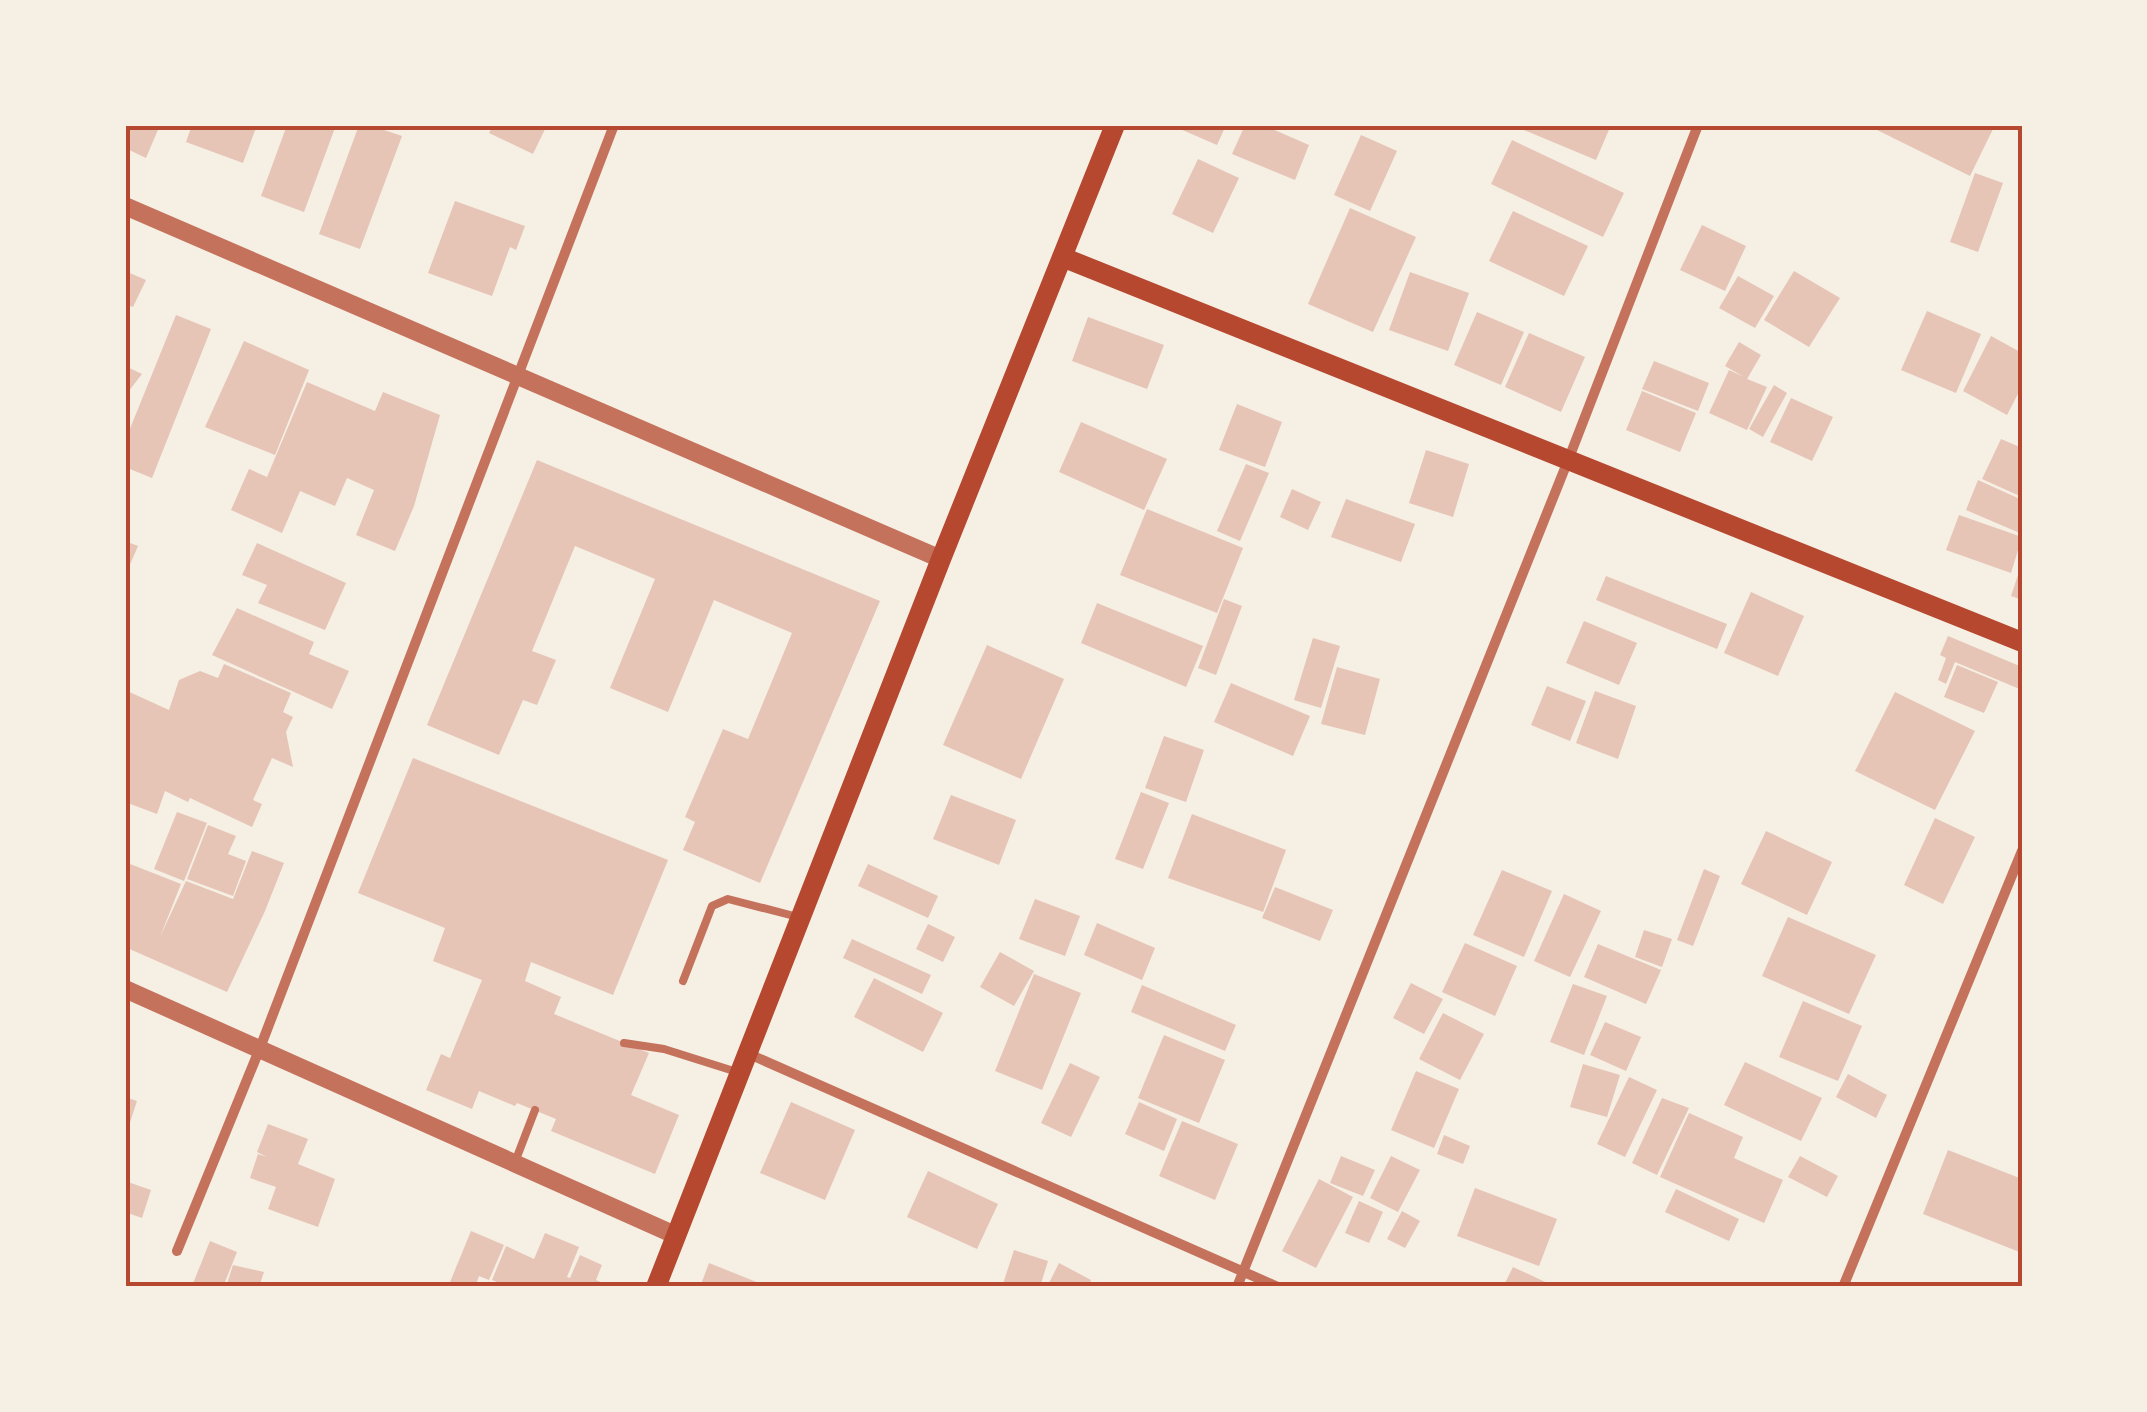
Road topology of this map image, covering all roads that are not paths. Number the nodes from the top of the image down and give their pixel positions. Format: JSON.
{"nodes":[{"id":1,"x":614,"y":125,"type":"edge"},
{"id":2,"x":1115,"y":125,"type":"edge"},
{"id":3,"x":1698,"y":125,"type":"edge"},
{"id":4,"x":125,"y":206,"type":"edge"},
{"id":5,"x":1062,"y":257,"type":"junction"},
{"id":6,"x":520,"y":375,"type":"junction"},
{"id":7,"x":1569,"y":458,"type":"junction"},
{"id":8,"x":941,"y":560,"type":"junction"},
{"id":9,"x":2022,"y":642,"type":"edge"},
{"id":10,"x":2022,"y":851,"type":"edge"},
{"id":11,"x":802,"y":918,"type":"junction"},
{"id":12,"x":684,"y":980,"type":"dead end"},
{"id":13,"x":125,"y":989,"type":"edge"},
{"id":14,"x":624,"y":1042,"type":"dead end"},
{"id":15,"x":260,"y":1048,"type":"junction"},
{"id":16,"x":745,"y":1064,"type":"junction"},
{"id":17,"x":535,"y":1110,"type":"dead end"},
{"id":18,"x":514,"y":1163,"type":"junction"},
{"id":19,"x":676,"y":1235,"type":"junction"},
{"id":20,"x":177,"y":1251,"type":"dead end"},
{"id":21,"x":1243,"y":1272,"type":"junction"},
{"id":22,"x":656,"y":1287,"type":"edge"},
{"id":23,"x":1237,"y":1287,"type":"edge"},
{"id":24,"x":1278,"y":1287,"type":"edge"},
{"id":25,"x":1842,"y":1287,"type":"edge"}],
"edges":[{"from":1,"to":6,"type":"street"},
{"from":2,"to":5,"type":"main road"},
{"from":3,"to":7,"type":"street"},
{"from":4,"to":6,"type":"street"},
{"from":5,"to":7,"type":"main road"},
{"from":5,"to":8,"type":"main road"},
{"from":6,"to":8,"type":"street"},
{"from":6,"to":15,"type":"street"},
{"from":7,"to":9,"type":"main road"},
{"from":7,"to":21,"type":"street"},
{"from":8,"to":11,"type":"main road"},
{"from":10,"to":25,"type":"street"},
{"from":11,"to":12,"type":"lane"},
{"from":11,"to":16,"type":"main road"},
{"from":13,"to":15,"type":"street"},
{"from":14,"to":16,"type":"lane"},
{"from":15,"to":18,"type":"street"},
{"from":15,"to":20,"type":"street"},
{"from":16,"to":19,"type":"main road"},
{"from":16,"to":21,"type":"street"},
{"from":17,"to":18,"type":"lane"},
{"from":18,"to":19,"type":"street"},
{"from":19,"to":22,"type":"main road"},
{"from":21,"to":23,"type":"street"},
{"from":21,"to":24,"type":"street"}]}
